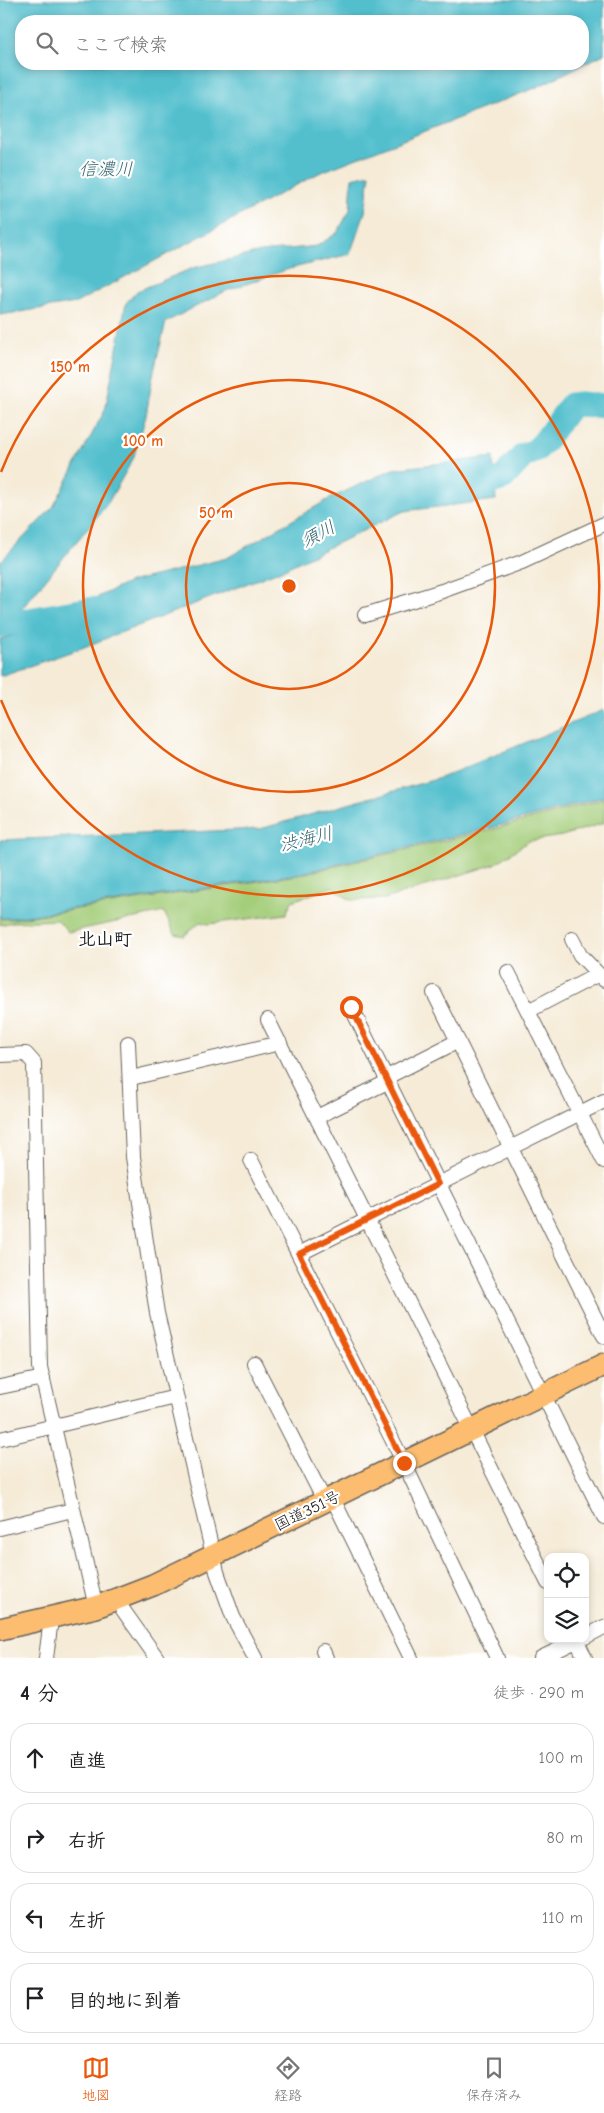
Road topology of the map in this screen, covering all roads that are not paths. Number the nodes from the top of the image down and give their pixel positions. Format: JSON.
{"nodes":[{"id":1,"x":604,"y":524,"type":"edge"},
{"id":2,"x":365,"y":615,"type":"dead end"},
{"id":3,"x":572,"y":940,"type":"dead end"},
{"id":4,"x":508,"y":972,"type":"dead end"},
{"id":5,"x":601,"y":977,"type":"edge"},
{"id":6,"x":434,"y":993,"type":"dead end"},
{"id":7,"x":351,"y":1007,"type":"dead end"},
{"id":8,"x":528,"y":1011,"type":"junction"},
{"id":9,"x":268,"y":1020,"type":"dead end"},
{"id":10,"x":458,"y":1041,"type":"junction"},
{"id":11,"x":128,"y":1043,"type":"dead end"},
{"id":12,"x":280,"y":1044,"type":"junction"},
{"id":13,"x":0,"y":1055,"type":"edge"},
{"id":14,"x":131,"y":1078,"type":"junction"},
{"id":15,"x":388,"y":1079,"type":"junction"},
{"id":16,"x":604,"y":1101,"type":"edge"},
{"id":17,"x":580,"y":1112,"type":"junction"},
{"id":18,"x":317,"y":1117,"type":"junction"},
{"id":19,"x":511,"y":1147,"type":"junction"},
{"id":20,"x":251,"y":1160,"type":"dead end"},
{"id":21,"x":604,"y":1161,"type":"edge"},
{"id":22,"x":438,"y":1184,"type":"junction"},
{"id":23,"x":368,"y":1219,"type":"junction"},
{"id":24,"x":299,"y":1254,"type":"junction"},
{"id":25,"x":604,"y":1336,"type":"edge"},
{"id":26,"x":254,"y":1362,"type":"dead end"},
{"id":27,"x":604,"y":1365,"type":"edge"},
{"id":28,"x":44,"y":1378,"type":"junction"},
{"id":29,"x":0,"y":1387,"type":"edge"},
{"id":30,"x":543,"y":1394,"type":"junction"},
{"id":31,"x":176,"y":1396,"type":"junction"},
{"id":32,"x":52,"y":1426,"type":"junction"},
{"id":33,"x":472,"y":1429,"type":"junction"},
{"id":34,"x":0,"y":1439,"type":"edge"},
{"id":35,"x":404,"y":1463,"type":"junction"},
{"id":36,"x":331,"y":1499,"type":"junction"},
{"id":37,"x":72,"y":1510,"type":"junction"},
{"id":38,"x":604,"y":1516,"type":"edge"},
{"id":39,"x":0,"y":1528,"type":"edge"},
{"id":40,"x":215,"y":1556,"type":"junction"},
{"id":41,"x":544,"y":1575,"type":"edge"},
{"id":42,"x":118,"y":1599,"type":"junction"},
{"id":43,"x":96,"y":1607,"type":"junction"},
{"id":44,"x":51,"y":1619,"type":"junction"},
{"id":45,"x":604,"y":1627,"type":"edge"},
{"id":46,"x":0,"y":1629,"type":"edge"},
{"id":47,"x":589,"y":1634,"type":"edge"},
{"id":48,"x":571,"y":1643,"type":"edge"},
{"id":49,"x":580,"y":1643,"type":"edge"},
{"id":50,"x":46,"y":1658,"type":"edge"},
{"id":51,"x":156,"y":1658,"type":"edge"},
{"id":52,"x":255,"y":1658,"type":"edge"},
{"id":53,"x":411,"y":1658,"type":"edge"},
{"id":54,"x":497,"y":1658,"type":"edge"},
{"id":55,"x":541,"y":1658,"type":"edge"},
{"id":56,"x":584,"y":1658,"type":"edge"}],
"edges":[{"from":1,"to":2,"type":"street"},
{"from":3,"to":5,"type":"street"},
{"from":4,"to":8,"type":"street"},
{"from":5,"to":8,"type":"street"},
{"from":6,"to":10,"type":"street"},
{"from":7,"to":15,"type":"street"},
{"from":8,"to":17,"type":"street"},
{"from":9,"to":12,"type":"street"},
{"from":10,"to":15,"type":"street"},
{"from":10,"to":19,"type":"street"},
{"from":11,"to":14,"type":"street"},
{"from":12,"to":14,"type":"street"},
{"from":12,"to":18,"type":"street"},
{"from":13,"to":28,"type":"street"},
{"from":14,"to":31,"type":"street"},
{"from":15,"to":18,"type":"street"},
{"from":15,"to":22,"type":"street"},
{"from":16,"to":17,"type":"street"},
{"from":17,"to":19,"type":"street"},
{"from":17,"to":21,"type":"street"},
{"from":18,"to":23,"type":"street"},
{"from":19,"to":22,"type":"street"},
{"from":19,"to":25,"type":"street"},
{"from":20,"to":24,"type":"street"},
{"from":22,"to":23,"type":"street"},
{"from":22,"to":30,"type":"street"},
{"from":23,"to":24,"type":"street"},
{"from":23,"to":33,"type":"street"},
{"from":24,"to":35,"type":"street"},
{"from":26,"to":36,"type":"street"},
{"from":27,"to":30,"type":"highway","name":"国道351号"},
{"from":28,"to":29,"type":"street"},
{"from":28,"to":32,"type":"street"},
{"from":30,"to":33,"type":"highway","name":"国道351号"},
{"from":30,"to":38,"type":"street"},
{"from":31,"to":32,"type":"street"},
{"from":31,"to":40,"type":"street"},
{"from":32,"to":34,"type":"street"},
{"from":32,"to":37,"type":"street"},
{"from":33,"to":35,"type":"highway","name":"国道351号"},
{"from":33,"to":41,"type":"street"},
{"from":35,"to":36,"type":"highway","name":"国道351号"},
{"from":35,"to":54,"type":"street"},
{"from":36,"to":40,"type":"highway","name":"国道351号"},
{"from":36,"to":53,"type":"street"},
{"from":37,"to":39,"type":"street"},
{"from":37,"to":43,"type":"street"},
{"from":40,"to":42,"type":"highway","name":"国道351号"},
{"from":40,"to":52,"type":"street"},
{"from":42,"to":43,"type":"highway","name":"国道351号"},
{"from":42,"to":51,"type":"street"},
{"from":43,"to":44,"type":"highway","name":"国道351号"},
{"from":44,"to":46,"type":"highway","name":"国道351号"},
{"from":44,"to":50,"type":"street"},
{"from":45,"to":47,"type":"street"},
{"from":48,"to":55,"type":"street"},
{"from":49,"to":56,"type":"street"}]}
